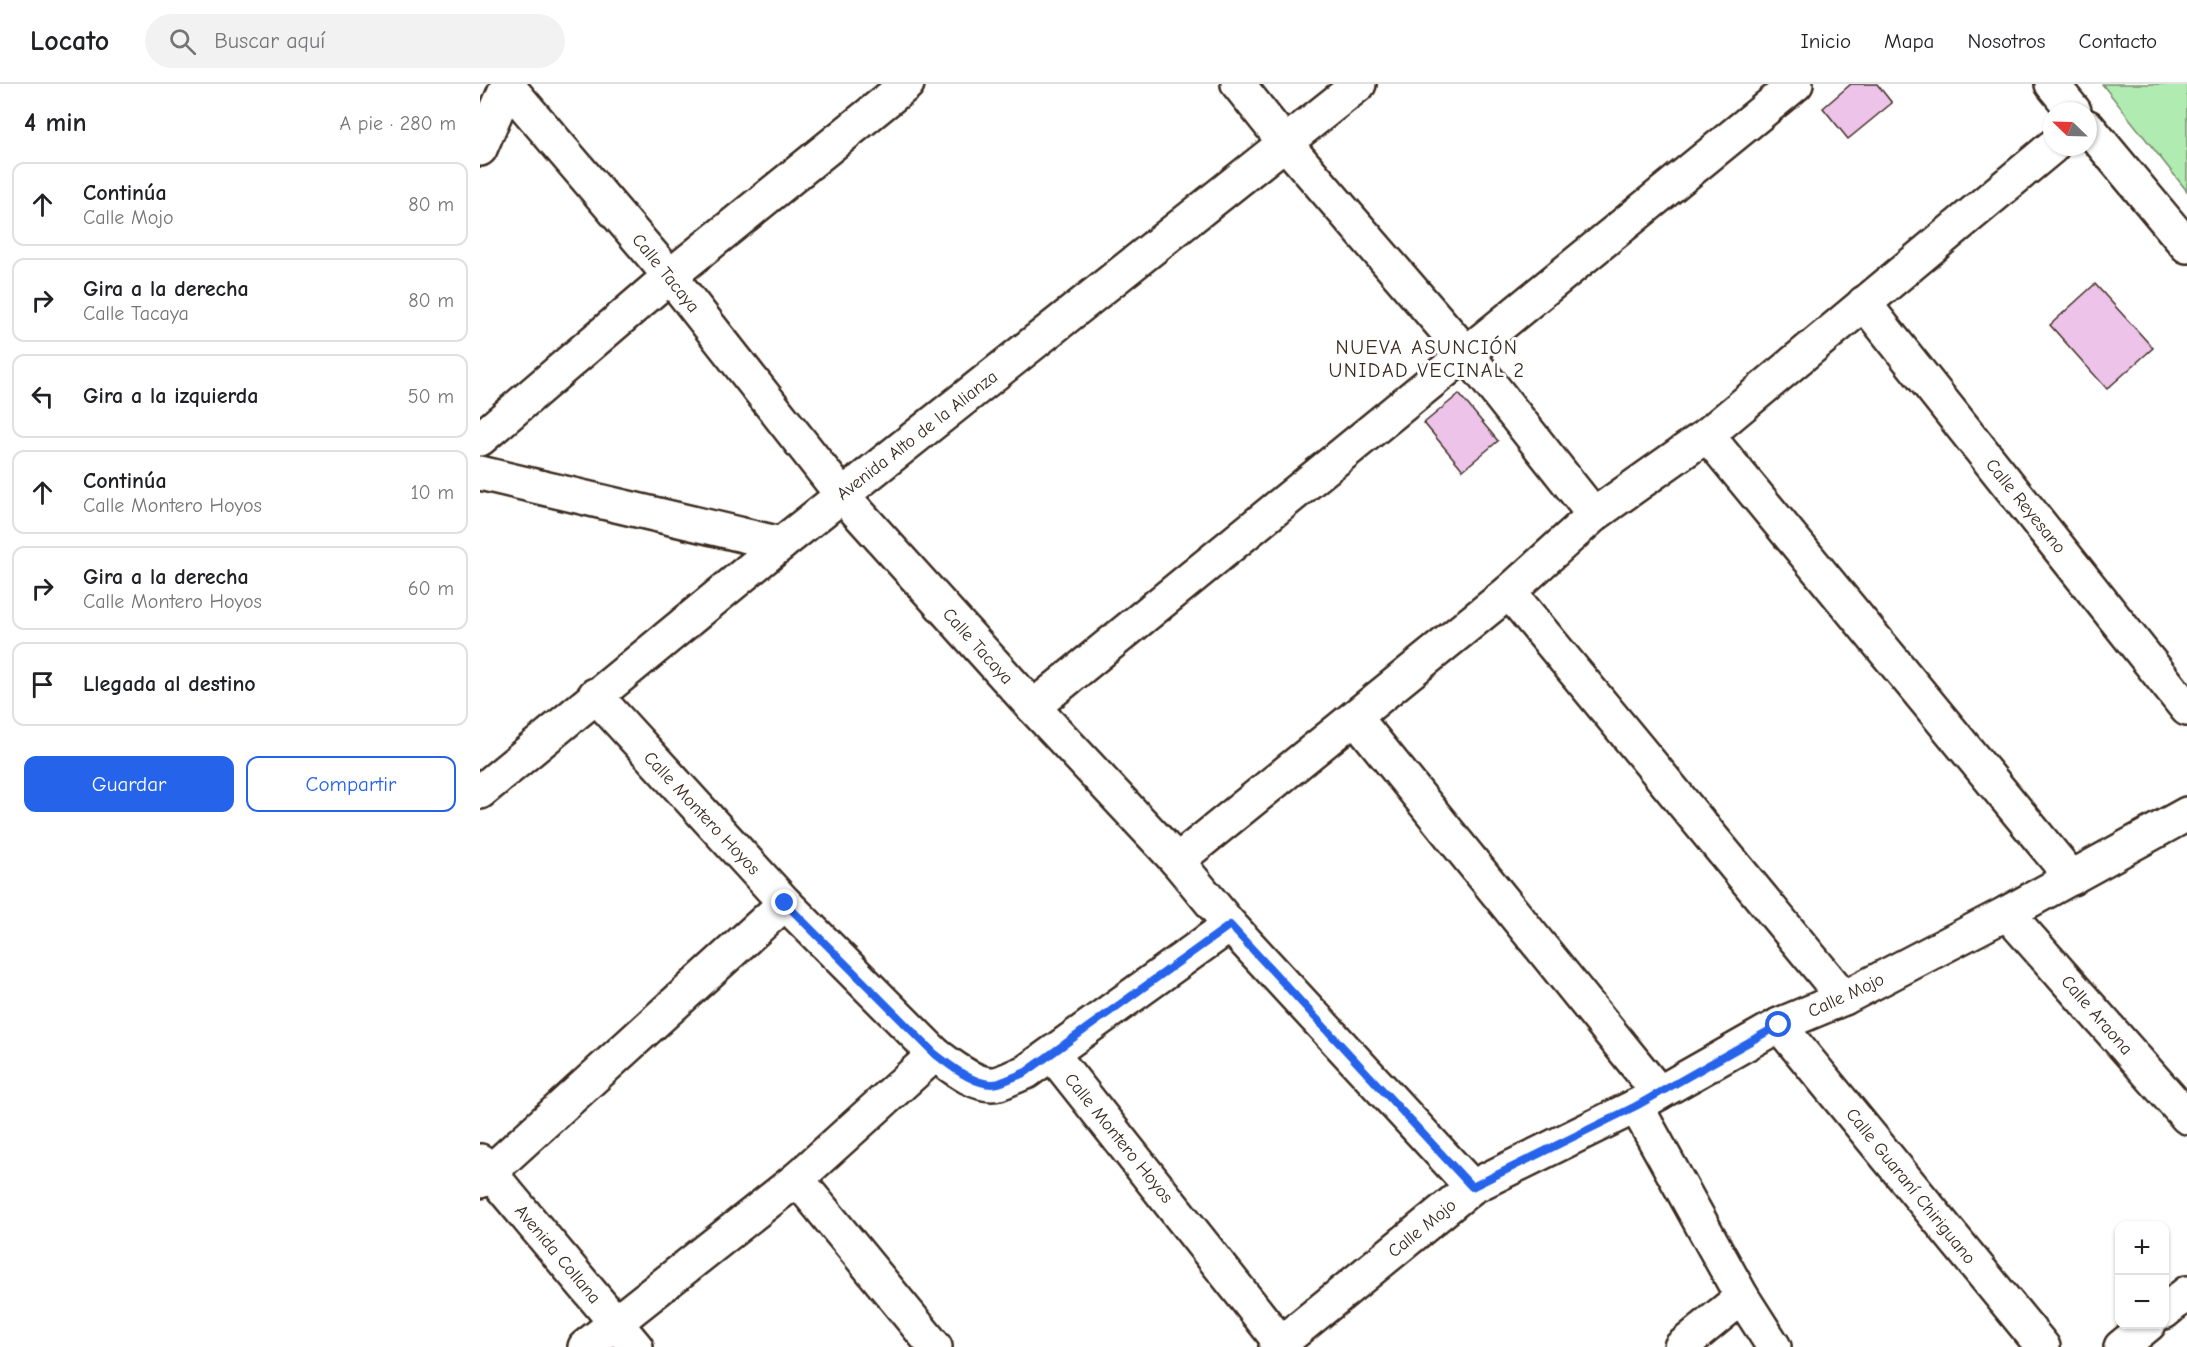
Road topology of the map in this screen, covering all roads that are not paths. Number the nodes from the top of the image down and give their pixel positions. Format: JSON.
{"nodes":[{"id":1,"x":508,"y":84,"type":"edge"},
{"id":2,"x":907,"y":84,"type":"edge"},
{"id":3,"x":1238,"y":84,"type":"edge"},
{"id":4,"x":1359,"y":84,"type":"edge"},
{"id":5,"x":1796,"y":84,"type":"edge"},
{"id":6,"x":2052,"y":84,"type":"edge"},
{"id":7,"x":2067,"y":102,"type":"edge"},
{"id":8,"x":2097,"y":137,"type":"edge"},
{"id":9,"x":1285,"y":143,"type":"junction"},
{"id":10,"x":480,"y":147,"type":"edge"},
{"id":11,"x":2043,"y":154,"type":"edge"},
{"id":12,"x":2183,"y":234,"type":"edge"},
{"id":13,"x":670,"y":276,"type":"junction"},
{"id":14,"x":1864,"y":303,"type":"junction"},
{"id":15,"x":1466,"y":353,"type":"junction"},
{"id":16,"x":1707,"y":435,"type":"junction"},
{"id":17,"x":480,"y":438,"type":"edge"},
{"id":18,"x":480,"y":473,"type":"edge"},
{"id":19,"x":843,"y":495,"type":"junction"},
{"id":20,"x":1594,"y":515,"type":"junction"},
{"id":21,"x":780,"y":544,"type":"junction"},
{"id":22,"x":1509,"y":592,"type":"junction"},
{"id":23,"x":595,"y":695,"type":"junction"},
{"id":24,"x":1033,"y":707,"type":"junction"},
{"id":25,"x":2187,"y":709,"type":"edge"},
{"id":26,"x":1355,"y":717,"type":"junction"},
{"id":27,"x":480,"y":792,"type":"edge"},
{"id":28,"x":2187,"y":814,"type":"edge"},
{"id":29,"x":1177,"y":861,"type":"junction"},
{"id":30,"x":2072,"y":878,"type":"junction"},
{"id":31,"x":785,"y":903,"type":"junction"},
{"id":32,"x":2007,"y":913,"type":"junction"},
{"id":33,"x":1230,"y":925,"type":"junction"},
{"id":34,"x":1844,"y":998,"type":"junction"},
{"id":35,"x":1779,"y":1025,"type":"junction"},
{"id":36,"x":1052,"y":1053,"type":"junction"},
{"id":37,"x":935,"y":1054,"type":"junction"},
{"id":38,"x":1647,"y":1100,"type":"junction"},
{"id":39,"x":2187,"y":1117,"type":"edge"},
{"id":40,"x":483,"y":1172,"type":"edge"},
{"id":41,"x":797,"y":1179,"type":"junction"},
{"id":42,"x":1472,"y":1187,"type":"junction"},
{"id":43,"x":2187,"y":1293,"type":"edge"},
{"id":44,"x":1742,"y":1297,"type":"junction"},
{"id":45,"x":2169,"y":1308,"type":"edge"},
{"id":46,"x":615,"y":1321,"type":"junction"},
{"id":47,"x":2143,"y":1329,"type":"edge"},
{"id":48,"x":1280,"y":1346,"type":"edge"},
{"id":49,"x":585,"y":1347,"type":"edge"},
{"id":50,"x":636,"y":1347,"type":"edge"},
{"id":51,"x":935,"y":1347,"type":"edge"},
{"id":52,"x":1681,"y":1347,"type":"edge"},
{"id":53,"x":1774,"y":1347,"type":"edge"},
{"id":54,"x":2043,"y":1347,"type":"edge"},
{"id":55,"x":2121,"y":1347,"type":"edge"}],
"edges":[{"from":1,"to":10,"type":"street"},
{"from":1,"to":13,"type":"street","name":"Calle Tacaya"},
{"from":2,"to":13,"type":"street"},
{"from":3,"to":9,"type":"street"},
{"from":4,"to":9,"type":"street","name":"Avenida Alto de la Alianza"},
{"from":5,"to":15,"type":"street"},
{"from":6,"to":7,"type":"street"},
{"from":8,"to":12,"type":"street"},
{"from":9,"to":15,"type":"street"},
{"from":9,"to":19,"type":"street","name":"Avenida Alto de la Alianza"},
{"from":11,"to":14,"type":"street"},
{"from":13,"to":17,"type":"street"},
{"from":13,"to":19,"type":"street","name":"Calle Tacaya"},
{"from":14,"to":16,"type":"street"},
{"from":14,"to":25,"type":"street","name":"Calle Reyesano"},
{"from":15,"to":20,"type":"street"},
{"from":15,"to":24,"type":"street"},
{"from":16,"to":20,"type":"street"},
{"from":16,"to":30,"type":"street"},
{"from":18,"to":21,"type":"street"},
{"from":19,"to":21,"type":"street","name":"Avenida Alto de la Alianza"},
{"from":19,"to":24,"type":"street","name":"Calle Tacaya"},
{"from":20,"to":22,"type":"street"},
{"from":21,"to":23,"type":"street","name":"Avenida Alto de la Alianza"},
{"from":22,"to":26,"type":"street"},
{"from":22,"to":34,"type":"street"},
{"from":23,"to":27,"type":"street","name":"Avenida Alto de la Alianza"},
{"from":23,"to":31,"type":"street","name":"Calle Montero Hoyos"},
{"from":24,"to":29,"type":"street","name":"Calle Tacaya"},
{"from":26,"to":29,"type":"street"},
{"from":26,"to":38,"type":"street"},
{"from":28,"to":30,"type":"street","name":"Calle Mojo"},
{"from":29,"to":33,"type":"street","name":"Calle Tacaya"},
{"from":30,"to":32,"type":"street","name":"Calle Mojo"},
{"from":31,"to":37,"type":"street","name":"Calle Montero Hoyos"},
{"from":31,"to":40,"type":"street"},
{"from":32,"to":34,"type":"street","name":"Calle Mojo"},
{"from":32,"to":39,"type":"street","name":"Calle Araona"},
{"from":33,"to":36,"type":"street"},
{"from":33,"to":42,"type":"street","name":"Calle Tacaya"},
{"from":34,"to":35,"type":"street","name":"Calle Mojo"},
{"from":35,"to":38,"type":"street","name":"Calle Mojo"},
{"from":35,"to":54,"type":"street","name":"Calle Guaraní Chiriguano"},
{"from":36,"to":37,"type":"street","name":"Calle Montero Hoyos"},
{"from":36,"to":48,"type":"street","name":"Calle Montero Hoyos"},
{"from":37,"to":41,"type":"street"},
{"from":38,"to":42,"type":"street","name":"Calle Mojo"},
{"from":38,"to":44,"type":"street"},
{"from":40,"to":46,"type":"street","name":"Avenida Collana"},
{"from":41,"to":46,"type":"street"},
{"from":41,"to":51,"type":"street"},
{"from":42,"to":48,"type":"street","name":"Calle Mojo"},
{"from":43,"to":45,"type":"street"},
{"from":44,"to":52,"type":"street"},
{"from":44,"to":53,"type":"street"},
{"from":46,"to":49,"type":"street"},
{"from":46,"to":50,"type":"street","name":"Avenida Collana"},
{"from":47,"to":55,"type":"street"}]}
